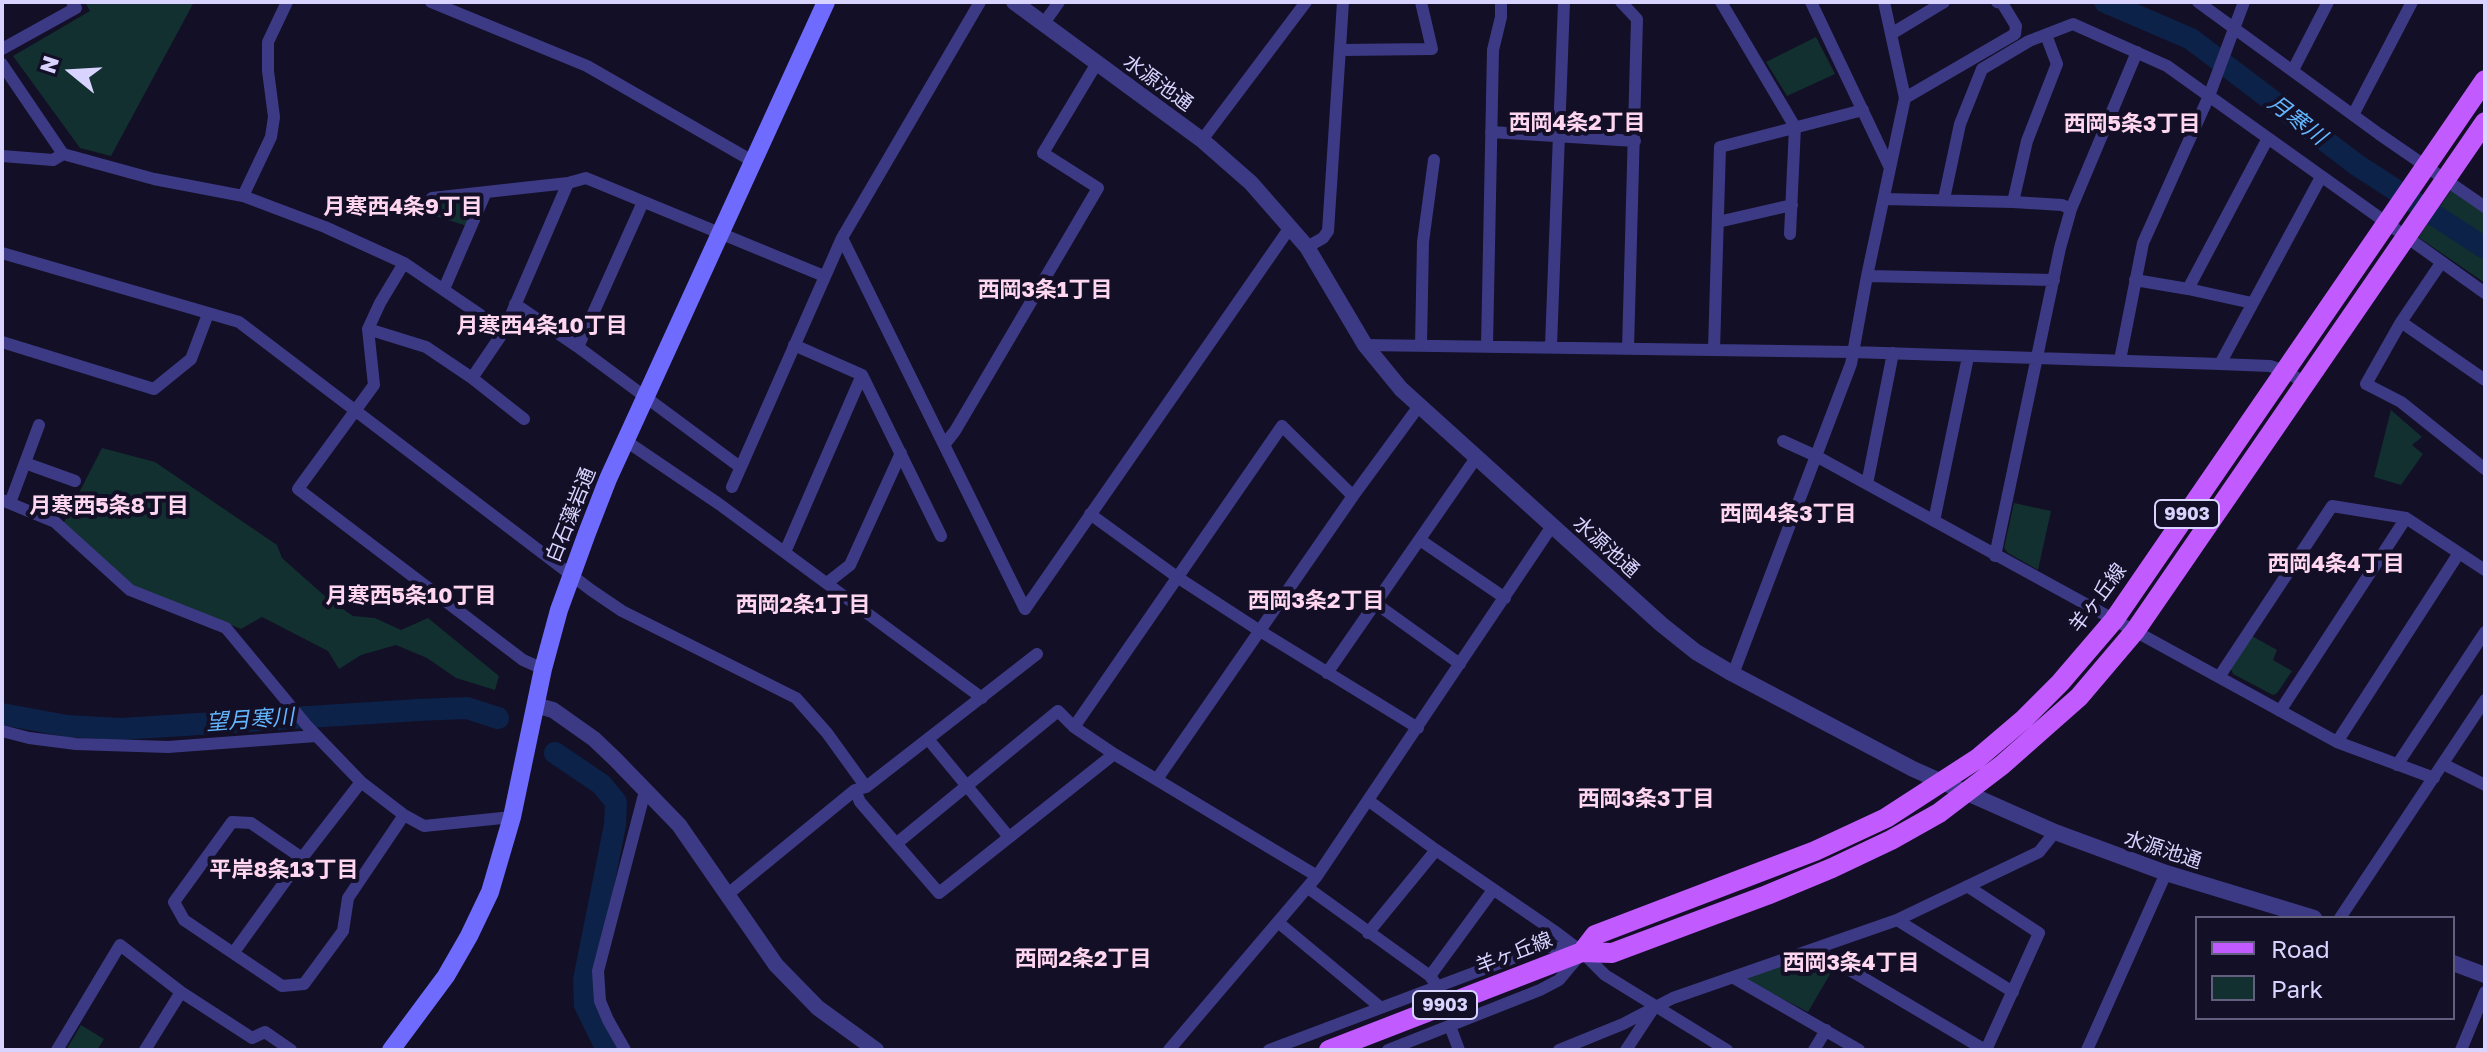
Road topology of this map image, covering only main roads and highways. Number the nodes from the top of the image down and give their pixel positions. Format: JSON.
{"nodes":[{"id":1,"x":826,"y":2,"type":"edge"},
{"id":2,"x":2485,"y":80,"type":"edge"},
{"id":3,"x":2485,"y":122,"type":"edge"},
{"id":4,"x":1582,"y":952,"type":"junction"},
{"id":5,"x":391,"y":1050,"type":"edge"},
{"id":6,"x":1329,"y":1050,"type":"edge"}],
"edges":[{"from":1,"to":5,"type":"main road","name":"白石藻岩通"},
{"from":2,"to":4,"type":"main road","name":"羊ヶ丘線","number":"9903"},
{"from":3,"to":4,"type":"main road","name":"羊ヶ丘線","number":"9903"},
{"from":4,"to":6,"type":"main road","name":"羊ヶ丘線","number":"9903"}]}
